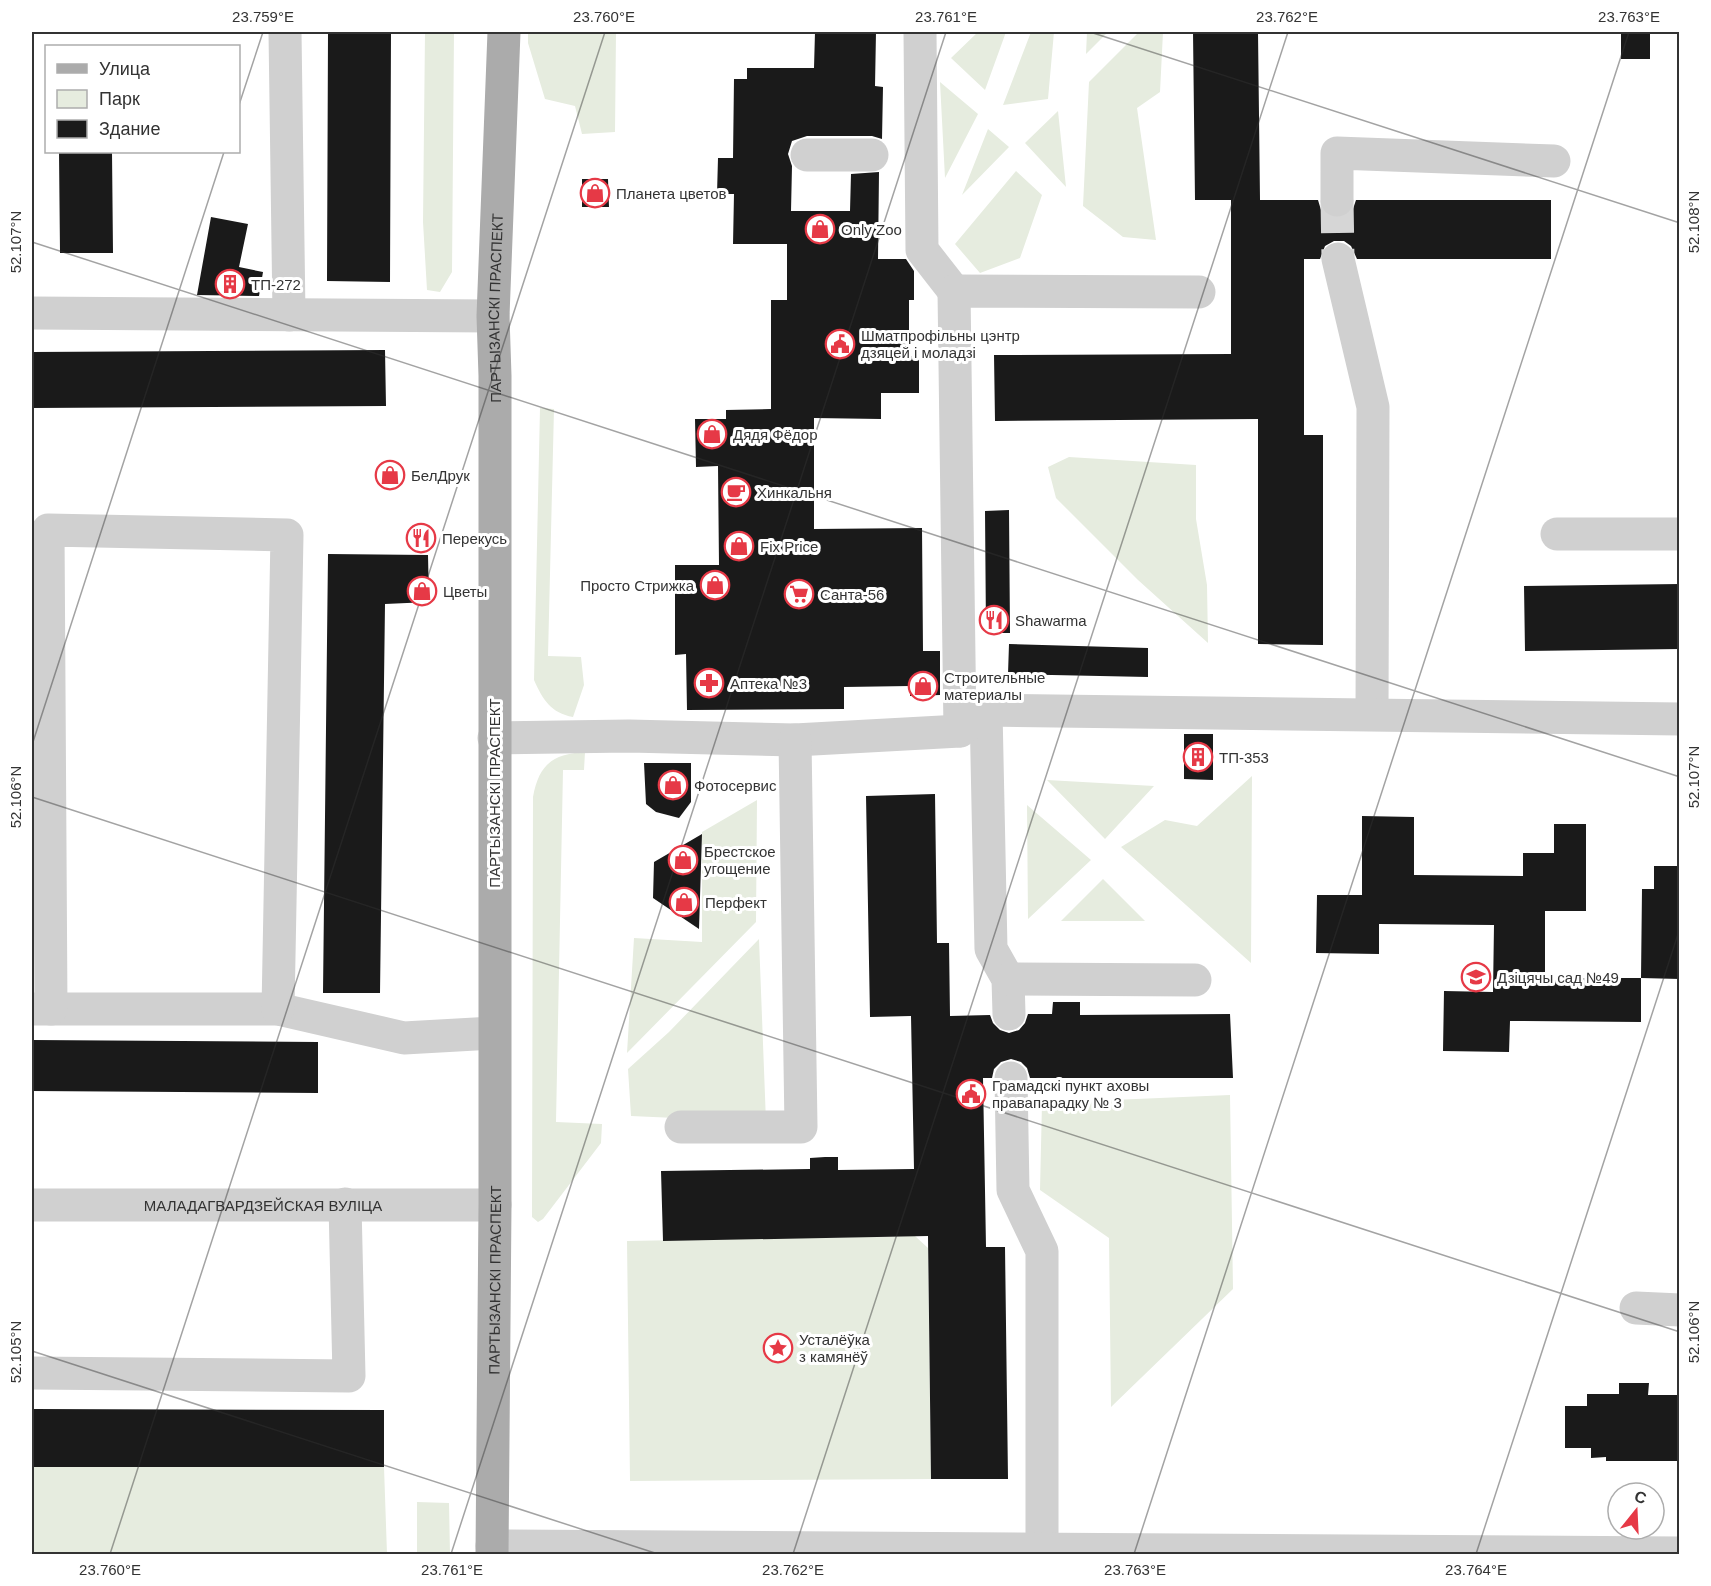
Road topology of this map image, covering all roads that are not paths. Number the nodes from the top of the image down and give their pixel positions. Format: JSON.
{"nodes":[{"id":1,"x":285,"y":32,"type":"edge"},
{"id":2,"x":504,"y":32,"type":"edge"},
{"id":3,"x":920,"y":32,"type":"edge"},
{"id":4,"x":807,"y":154,"type":"dead end"},
{"id":5,"x":920,"y":156,"type":"junction"},
{"id":6,"x":1554,"y":161,"type":"dead end"},
{"id":7,"x":1337,"y":200,"type":"tunnel mouth"},
{"id":8,"x":1338,"y":259,"type":"tunnel mouth"},
{"id":9,"x":954,"y":291,"type":"junction"},
{"id":10,"x":1199,"y":292,"type":"dead end"},
{"id":11,"x":32,"y":313,"type":"edge"},
{"id":12,"x":289,"y":315,"type":"junction"},
{"id":13,"x":493,"y":316,"type":"junction"},
{"id":14,"x":1557,"y":534,"type":"dead end"},
{"id":15,"x":1680,"y":534,"type":"edge"},
{"id":16,"x":986,"y":710,"type":"junction"},
{"id":17,"x":1372,"y":714,"type":"junction"},
{"id":18,"x":1680,"y":719,"type":"edge"},
{"id":19,"x":960,"y":730,"type":"junction"},
{"id":20,"x":494,"y":738,"type":"junction"},
{"id":21,"x":795,"y":740,"type":"junction"},
{"id":22,"x":1008,"y":979,"type":"junction"},
{"id":23,"x":1196,"y":980,"type":"dead end"},
{"id":24,"x":41,"y":1009,"type":"edge"},
{"id":25,"x":278,"y":1009,"type":"junction"},
{"id":26,"x":1009,"y":1014,"type":"dead end"},
{"id":27,"x":493,"y":1033,"type":"junction"},
{"id":28,"x":1011,"y":1078,"type":"dead end"},
{"id":29,"x":681,"y":1127,"type":"dead end"},
{"id":30,"x":345,"y":1204,"type":"junction"},
{"id":31,"x":32,"y":1205,"type":"edge"},
{"id":32,"x":495,"y":1205,"type":"junction"},
{"id":33,"x":1636,"y":1308,"type":"dead end"},
{"id":34,"x":1680,"y":1310,"type":"edge"},
{"id":35,"x":32,"y":1373,"type":"edge"},
{"id":36,"x":492,"y":1550,"type":"edge"},
{"id":37,"x":1042,"y":1550,"type":"junction"},
{"id":38,"x":1680,"y":1553,"type":"edge"}],
"edges":[{"from":1,"to":12,"type":"street"},
{"from":2,"to":13,"type":"main road","name":"ПАРТЫЗАНСКІ ПРАСПЕКТ"},
{"from":3,"to":5,"type":"street"},
{"from":4,"to":5,"type":"street"},
{"from":5,"to":9,"type":"street"},
{"from":6,"to":7,"type":"street"},
{"from":8,"to":17,"type":"street"},
{"from":9,"to":10,"type":"street"},
{"from":9,"to":19,"type":"street"},
{"from":11,"to":12,"type":"street"},
{"from":12,"to":13,"type":"street"},
{"from":13,"to":20,"type":"main road","name":"ПАРТЫЗАНСКІ ПРАСПЕКТ"},
{"from":14,"to":15,"type":"street"},
{"from":16,"to":17,"type":"street"},
{"from":16,"to":19,"type":"street"},
{"from":16,"to":22,"type":"street"},
{"from":17,"to":18,"type":"street"},
{"from":19,"to":21,"type":"street"},
{"from":20,"to":21,"type":"street"},
{"from":20,"to":27,"type":"main road","name":"ПАРТЫЗАНСКІ ПРАСПЕКТ"},
{"from":21,"to":29,"type":"street"},
{"from":22,"to":23,"type":"street"},
{"from":22,"to":26,"type":"street"},
{"from":24,"to":25,"type":"street"},
{"from":24,"to":25,"type":"street"},
{"from":25,"to":27,"type":"street"},
{"from":27,"to":32,"type":"main road","name":"ПАРТЫЗАНСКІ ПРАСПЕКТ"},
{"from":28,"to":37,"type":"street"},
{"from":30,"to":31,"type":"street","name":"МАЛАДАГВАРДЗЕЙСКАЯ ВУЛІЦА"},
{"from":30,"to":32,"type":"street","name":"МАЛАДАГВАРДЗЕЙСКАЯ ВУЛІЦА"},
{"from":30,"to":35,"type":"street"},
{"from":32,"to":36,"type":"main road","name":"ПАРТЫЗАНСКІ ПРАСПЕКТ"},
{"from":33,"to":34,"type":"street"},
{"from":36,"to":37,"type":"street"},
{"from":37,"to":38,"type":"street"}]}
